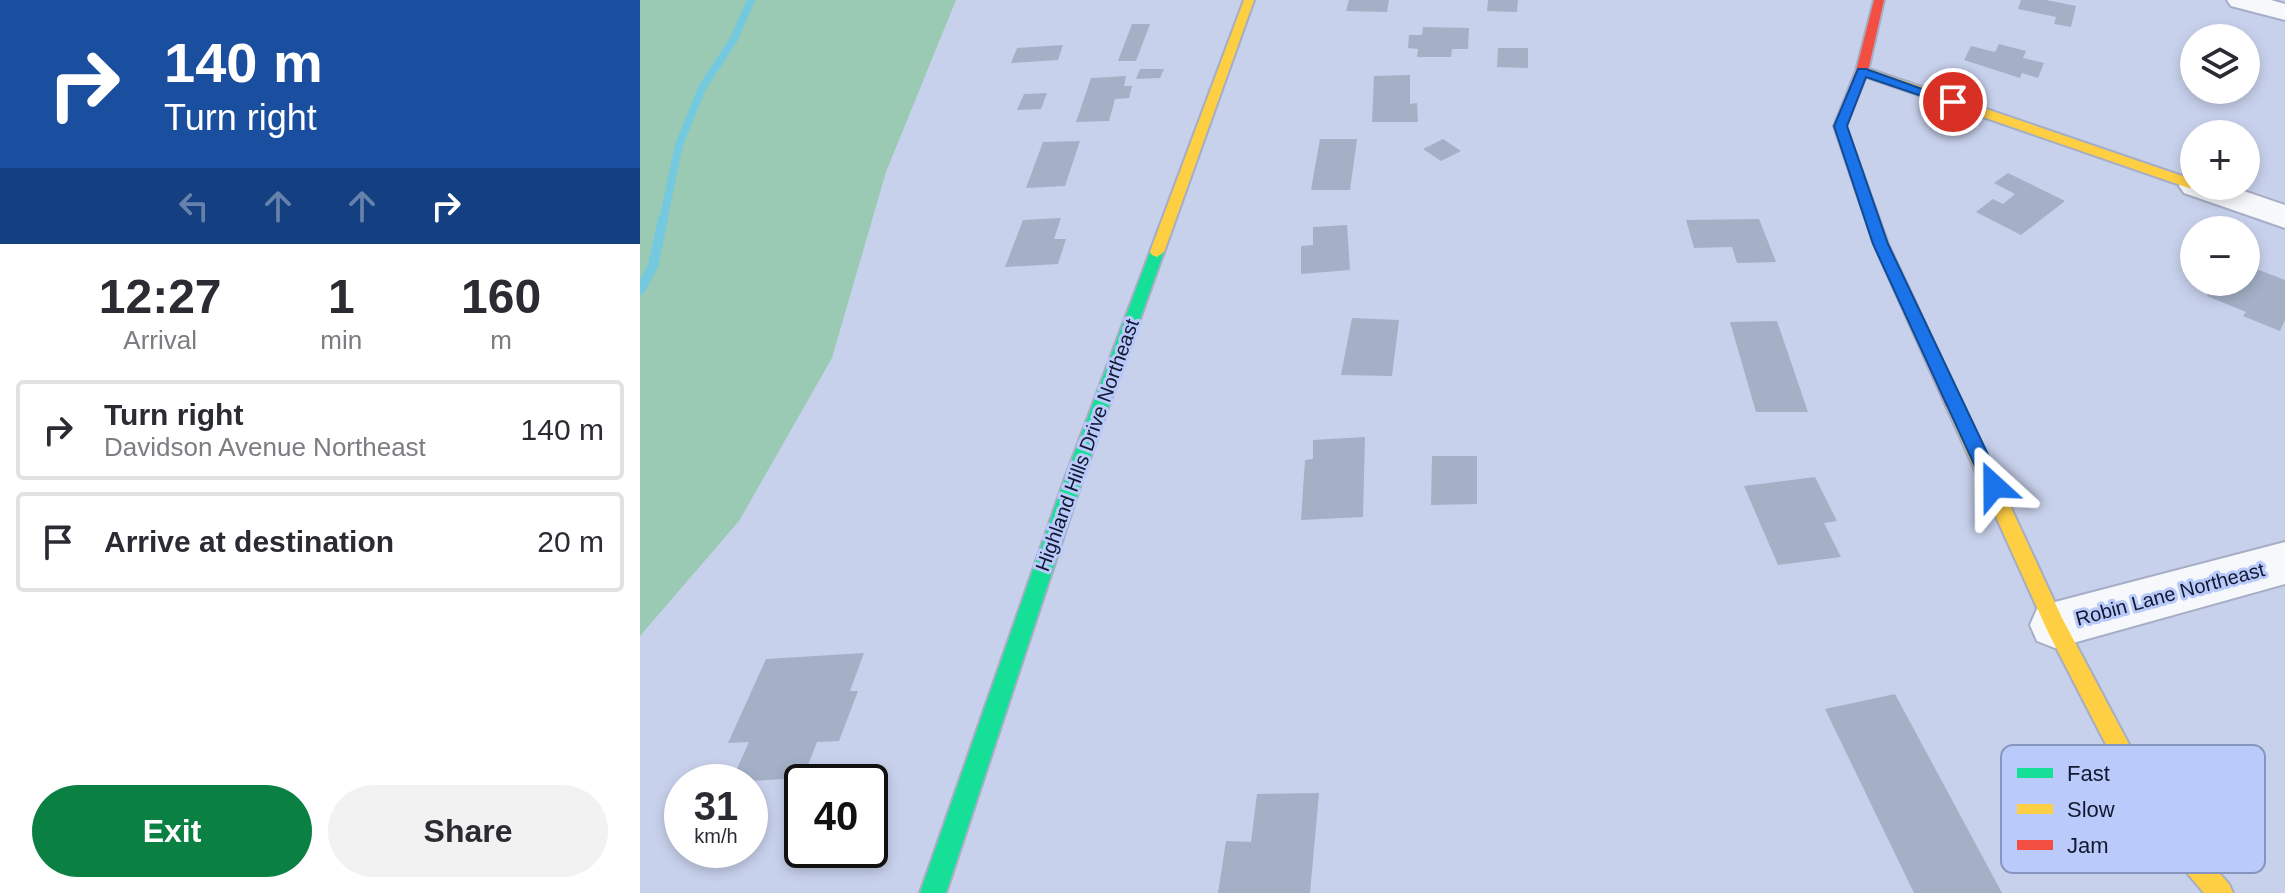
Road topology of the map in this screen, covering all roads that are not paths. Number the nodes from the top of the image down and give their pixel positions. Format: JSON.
{"nodes":[{"id":1,"x":1249,"y":0,"type":"edge"},
{"id":2,"x":1879,"y":0,"type":"edge"},
{"id":3,"x":2240,"y":0,"type":"edge"},
{"id":4,"x":2285,"y":12,"type":"edge"},
{"id":5,"x":1862,"y":71,"type":"junction"},
{"id":6,"x":2180,"y":181,"type":"edge"},
{"id":7,"x":2236,"y":200,"type":"edge"},
{"id":8,"x":2285,"y":217,"type":"edge"},
{"id":9,"x":2285,"y":563,"type":"edge"},
{"id":10,"x":2055,"y":625,"type":"junction"},
{"id":11,"x":2118,"y":745,"type":"edge"},
{"id":12,"x":2203,"y":873,"type":"edge"},
{"id":13,"x":933,"y":893,"type":"edge"},
{"id":14,"x":2220,"y":893,"type":"edge"}],
"edges":[{"from":1,"to":13,"type":"street","name":"Highland Hills Drive Northeast"},
{"from":2,"to":5,"type":"street"},
{"from":3,"to":4,"type":"street"},
{"from":5,"to":6,"type":"street"},
{"from":5,"to":10,"type":"street"},
{"from":7,"to":8,"type":"street"},
{"from":9,"to":10,"type":"street","name":"Robin Lane Northeast"},
{"from":10,"to":11,"type":"street"},
{"from":12,"to":14,"type":"street"}]}
